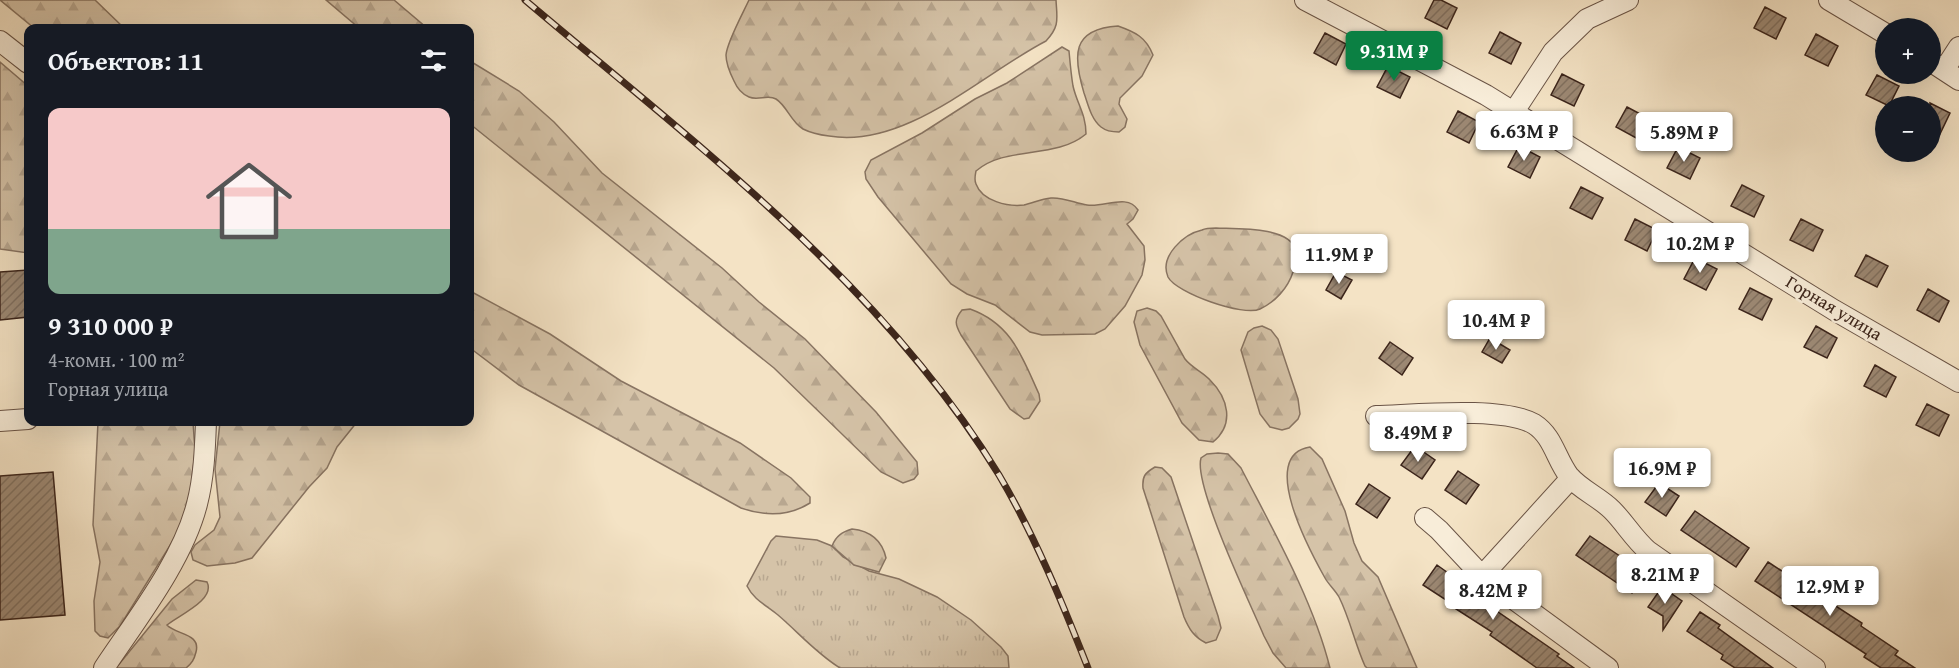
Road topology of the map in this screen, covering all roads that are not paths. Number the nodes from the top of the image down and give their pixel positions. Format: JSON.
{"nodes":[{"id":1,"x":1305,"y":0,"type":"edge"},
{"id":2,"x":1628,"y":0,"type":"edge"},
{"id":3,"x":1829,"y":0,"type":"edge"},
{"id":4,"x":1875,"y":27,"type":"edge"},
{"id":5,"x":0,"y":41,"type":"edge"},
{"id":6,"x":1959,"y":47,"type":"edge"},
{"id":7,"x":24,"y":60,"type":"edge"},
{"id":8,"x":1945,"y":70,"type":"edge"},
{"id":9,"x":1513,"y":113,"type":"junction"},
{"id":10,"x":1959,"y":382,"type":"edge"},
{"id":11,"x":1376,"y":416,"type":"dead end"},
{"id":12,"x":24,"y":420,"type":"edge"},
{"id":13,"x":0,"y":421,"type":"edge"},
{"id":14,"x":206,"y":426,"type":"edge"},
{"id":15,"x":1571,"y":478,"type":"junction"},
{"id":16,"x":1425,"y":518,"type":"dead end"},
{"id":17,"x":1482,"y":576,"type":"junction"},
{"id":18,"x":104,"y":668,"type":"edge"},
{"id":19,"x":1608,"y":668,"type":"edge"},
{"id":20,"x":1815,"y":668,"type":"edge"}],
"edges":[{"from":1,"to":9,"type":"street","name":"Горная улица"},
{"from":2,"to":9,"type":"street"},
{"from":3,"to":4,"type":"street"},
{"from":5,"to":7,"type":"street"},
{"from":6,"to":8,"type":"street"},
{"from":9,"to":10,"type":"street","name":"Горная улица"},
{"from":11,"to":15,"type":"street"},
{"from":12,"to":13,"type":"street"},
{"from":14,"to":18,"type":"street"},
{"from":15,"to":17,"type":"street"},
{"from":15,"to":20,"type":"street"},
{"from":16,"to":17,"type":"street"},
{"from":17,"to":19,"type":"street"}]}
